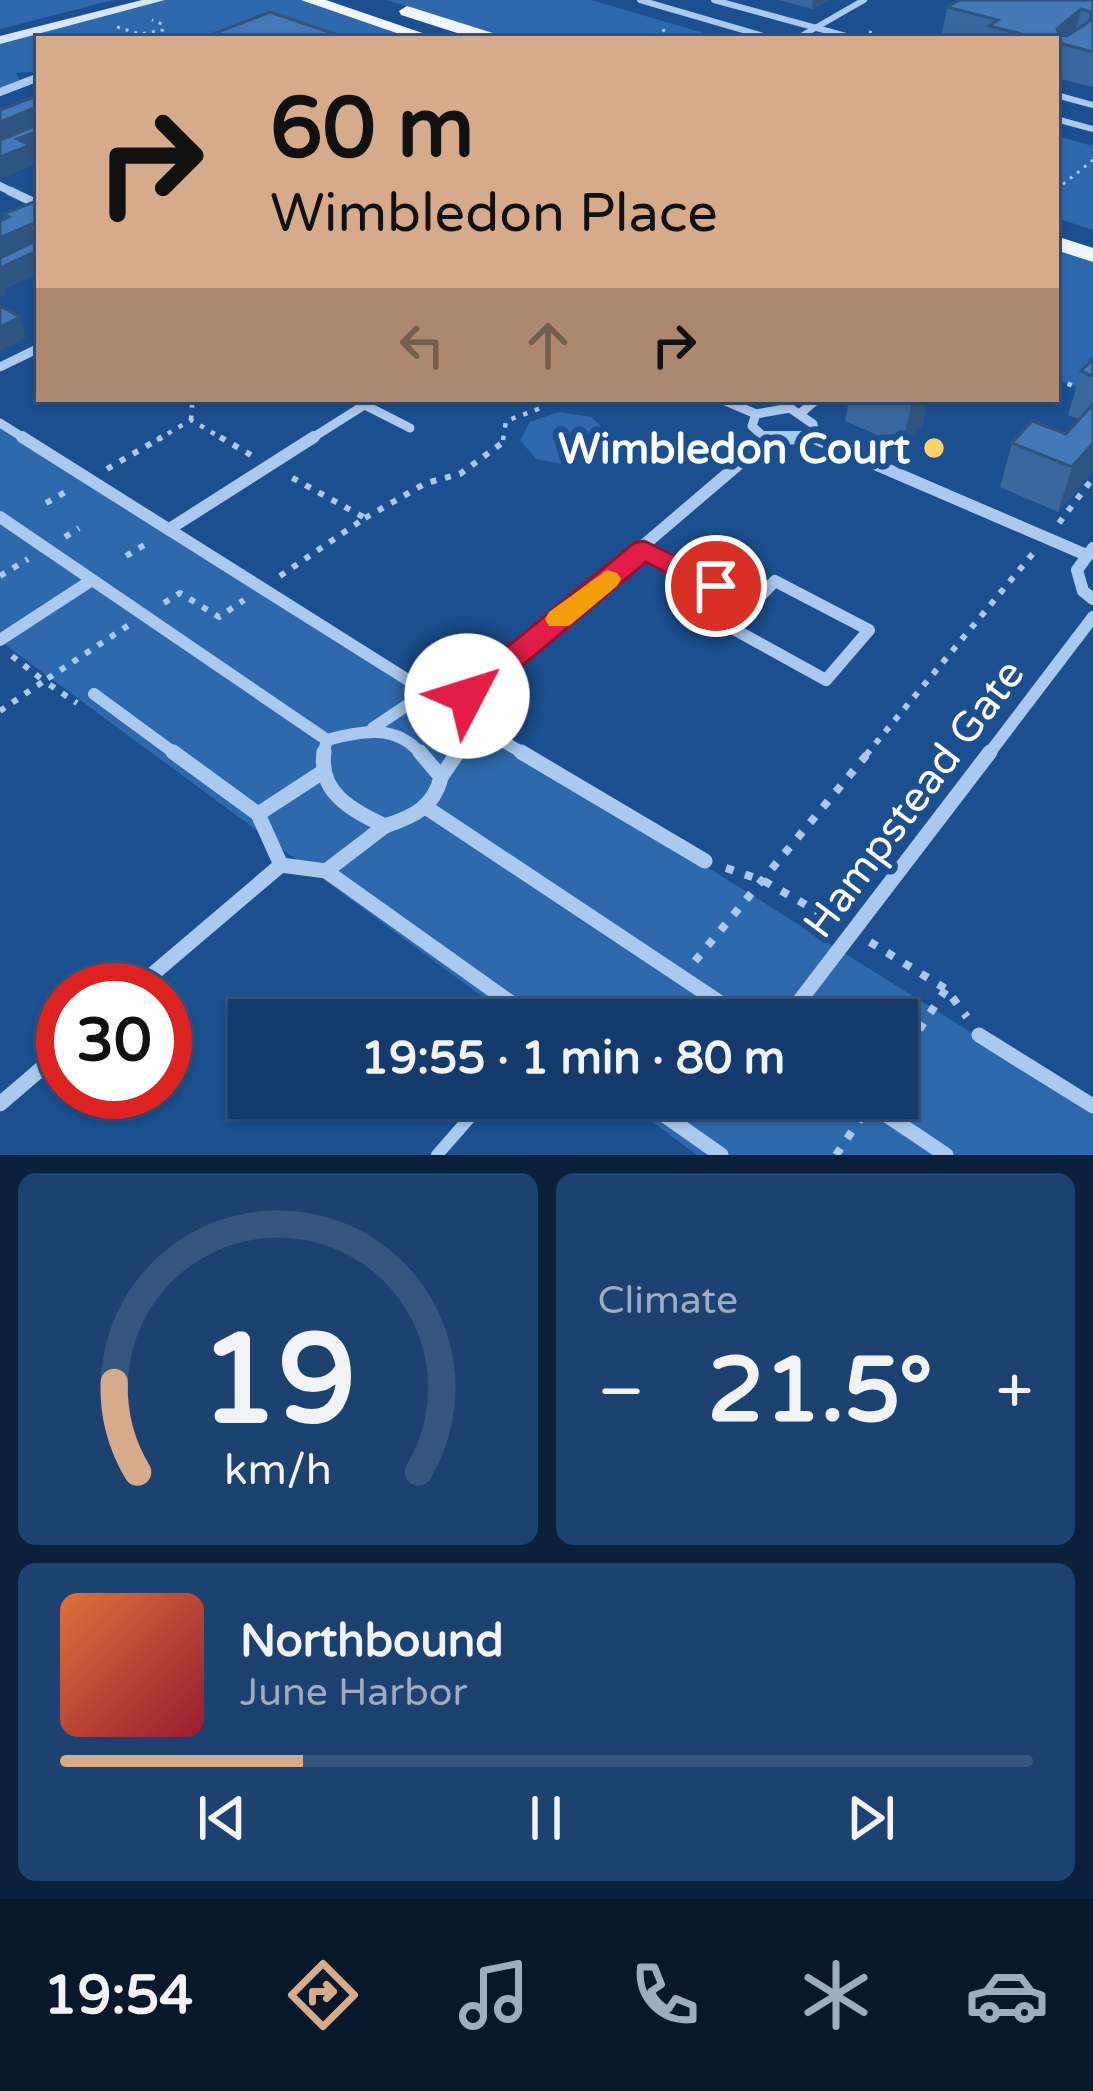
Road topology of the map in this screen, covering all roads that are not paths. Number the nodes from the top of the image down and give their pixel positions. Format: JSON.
{"nodes":[{"id":1,"x":112,"y":0,"type":"edge"},
{"id":2,"x":158,"y":0,"type":"edge"},
{"id":3,"x":309,"y":0,"type":"edge"},
{"id":4,"x":373,"y":0,"type":"edge"},
{"id":5,"x":640,"y":0,"type":"edge"},
{"id":6,"x":714,"y":0,"type":"edge"},
{"id":7,"x":864,"y":0,"type":"edge"},
{"id":8,"x":816,"y":28,"type":"junction"},
{"id":9,"x":0,"y":29,"type":"edge"},
{"id":10,"x":422,"y":36,"type":"edge"},
{"id":11,"x":484,"y":36,"type":"edge"},
{"id":12,"x":764,"y":36,"type":"edge"},
{"id":13,"x":801,"y":36,"type":"edge"},
{"id":14,"x":845,"y":36,"type":"edge"},
{"id":15,"x":0,"y":40,"type":"edge"},
{"id":16,"x":24,"y":73,"type":"dead end"},
{"id":17,"x":36,"y":77,"type":"edge"},
{"id":18,"x":36,"y":79,"type":"edge"},
{"id":19,"x":0,"y":92,"type":"edge"},
{"id":20,"x":1059,"y":95,"type":"edge"},
{"id":21,"x":1093,"y":105,"type":"edge"},
{"id":22,"x":1059,"y":120,"type":"edge"},
{"id":23,"x":1093,"y":130,"type":"edge"},
{"id":24,"x":0,"y":186,"type":"edge"},
{"id":25,"x":36,"y":204,"type":"edge"},
{"id":26,"x":1059,"y":224,"type":"edge"},
{"id":27,"x":1093,"y":235,"type":"edge"},
{"id":28,"x":1059,"y":244,"type":"edge"},
{"id":29,"x":1093,"y":255,"type":"edge"},
{"id":30,"x":36,"y":349,"type":"edge"},
{"id":31,"x":0,"y":367,"type":"edge"},
{"id":32,"x":362,"y":402,"type":"edge"},
{"id":33,"x":366,"y":402,"type":"edge"},
{"id":34,"x":728,"y":402,"type":"edge"},
{"id":35,"x":814,"y":402,"type":"edge"},
{"id":36,"x":802,"y":412,"type":"junction"},
{"id":37,"x":756,"y":414,"type":"junction"},
{"id":38,"x":0,"y":423,"type":"edge"},
{"id":39,"x":410,"y":428,"type":"dead end"},
{"id":40,"x":810,"y":436,"type":"junction"},
{"id":41,"x":767,"y":440,"type":"junction"},
{"id":42,"x":0,"y":517,"type":"edge"},
{"id":43,"x":171,"y":528,"type":"junction"},
{"id":44,"x":644,"y":549,"type":"junction"},
{"id":45,"x":1089,"y":551,"type":"edge"},
{"id":46,"x":92,"y":580,"type":"junction"},
{"id":47,"x":1093,"y":599,"type":"edge"},
{"id":48,"x":752,"y":605,"type":"junction"},
{"id":49,"x":1093,"y":617,"type":"edge"},
{"id":50,"x":3,"y":645,"type":"edge"},
{"id":51,"x":427,"y":692,"type":"junction"},
{"id":52,"x":94,"y":694,"type":"dead end"},
{"id":53,"x":467,"y":696,"type":"junction"},
{"id":54,"x":476,"y":725,"type":"junction"},
{"id":55,"x":373,"y":728,"type":"junction"},
{"id":56,"x":327,"y":740,"type":"junction"},
{"id":57,"x":321,"y":772,"type":"junction"},
{"id":58,"x":441,"y":777,"type":"junction"},
{"id":59,"x":427,"y":808,"type":"junction"},
{"id":60,"x":259,"y":814,"type":"junction"},
{"id":61,"x":385,"y":826,"type":"junction"},
{"id":62,"x":705,"y":861,"type":"dead end"},
{"id":63,"x":281,"y":865,"type":"junction"},
{"id":64,"x":326,"y":871,"type":"junction"},
{"id":65,"x":166,"y":963,"type":"edge"},
{"id":66,"x":506,"y":999,"type":"edge"},
{"id":67,"x":715,"y":999,"type":"edge"},
{"id":68,"x":801,"y":999,"type":"edge"},
{"id":69,"x":980,"y":1035,"type":"dead end"},
{"id":70,"x":36,"y":1072,"type":"edge"},
{"id":71,"x":2,"y":1099,"type":"edge"},
{"id":72,"x":1093,"y":1106,"type":"edge"},
{"id":73,"x":469,"y":1119,"type":"edge"},
{"id":74,"x":670,"y":1119,"type":"edge"},
{"id":75,"x":893,"y":1119,"type":"edge"},
{"id":76,"x":437,"y":1155,"type":"edge"},
{"id":77,"x":721,"y":1155,"type":"edge"},
{"id":78,"x":946,"y":1155,"type":"edge"}],
"edges":[{"from":1,"to":9,"type":"street"},
{"from":2,"to":15,"type":"street"},
{"from":3,"to":10,"type":"main road"},
{"from":4,"to":11,"type":"main road"},
{"from":5,"to":12,"type":"lane"},
{"from":6,"to":8,"type":"lane"},
{"from":7,"to":8,"type":"lane"},
{"from":8,"to":13,"type":"lane"},
{"from":8,"to":14,"type":"lane"},
{"from":16,"to":17,"type":"street"},
{"from":18,"to":19,"type":"street"},
{"from":20,"to":21,"type":"lane"},
{"from":22,"to":23,"type":"lane"},
{"from":24,"to":25,"type":"street"},
{"from":26,"to":27,"type":"main road"},
{"from":28,"to":29,"type":"main road"},
{"from":30,"to":31,"type":"street"},
{"from":32,"to":43,"type":"street"},
{"from":33,"to":39,"type":"street"},
{"from":34,"to":37,"type":"street"},
{"from":35,"to":36,"type":"street"},
{"from":36,"to":37,"type":"street"},
{"from":36,"to":40,"type":"street"},
{"from":37,"to":41,"type":"street"},
{"from":38,"to":43,"type":"street"},
{"from":40,"to":41,"type":"street"},
{"from":40,"to":45,"type":"street"},
{"from":41,"to":44,"type":"street"},
{"from":42,"to":46,"type":"street"},
{"from":43,"to":51,"type":"street"},
{"from":44,"to":48,"type":"street"},
{"from":44,"to":53,"type":"street"},
{"from":45,"to":47,"type":"street"},
{"from":46,"to":50,"type":"street"},
{"from":46,"to":56,"type":"street"},
{"from":48,"to":48,"type":"street"},
{"from":49,"to":68,"type":"street","name":"Hampstead Gate"},
{"from":51,"to":53,"type":"street"},
{"from":51,"to":55,"type":"street"},
{"from":52,"to":60,"type":"street"},
{"from":53,"to":54,"type":"street"},
{"from":54,"to":58,"type":"street"},
{"from":54,"to":62,"type":"street"},
{"from":55,"to":56,"type":"street"},
{"from":55,"to":58,"type":"street"},
{"from":56,"to":57,"type":"street"},
{"from":57,"to":60,"type":"street"},
{"from":57,"to":61,"type":"street"},
{"from":58,"to":59,"type":"street"},
{"from":59,"to":61,"type":"street"},
{"from":59,"to":67,"type":"street"},
{"from":60,"to":63,"type":"street"},
{"from":61,"to":64,"type":"street"},
{"from":63,"to":64,"type":"street"},
{"from":63,"to":65,"type":"street"},
{"from":64,"to":66,"type":"street"},
{"from":69,"to":72,"type":"street"},
{"from":70,"to":71,"type":"street"},
{"from":73,"to":76,"type":"lane"},
{"from":74,"to":77,"type":"street"},
{"from":75,"to":78,"type":"street"}]}
